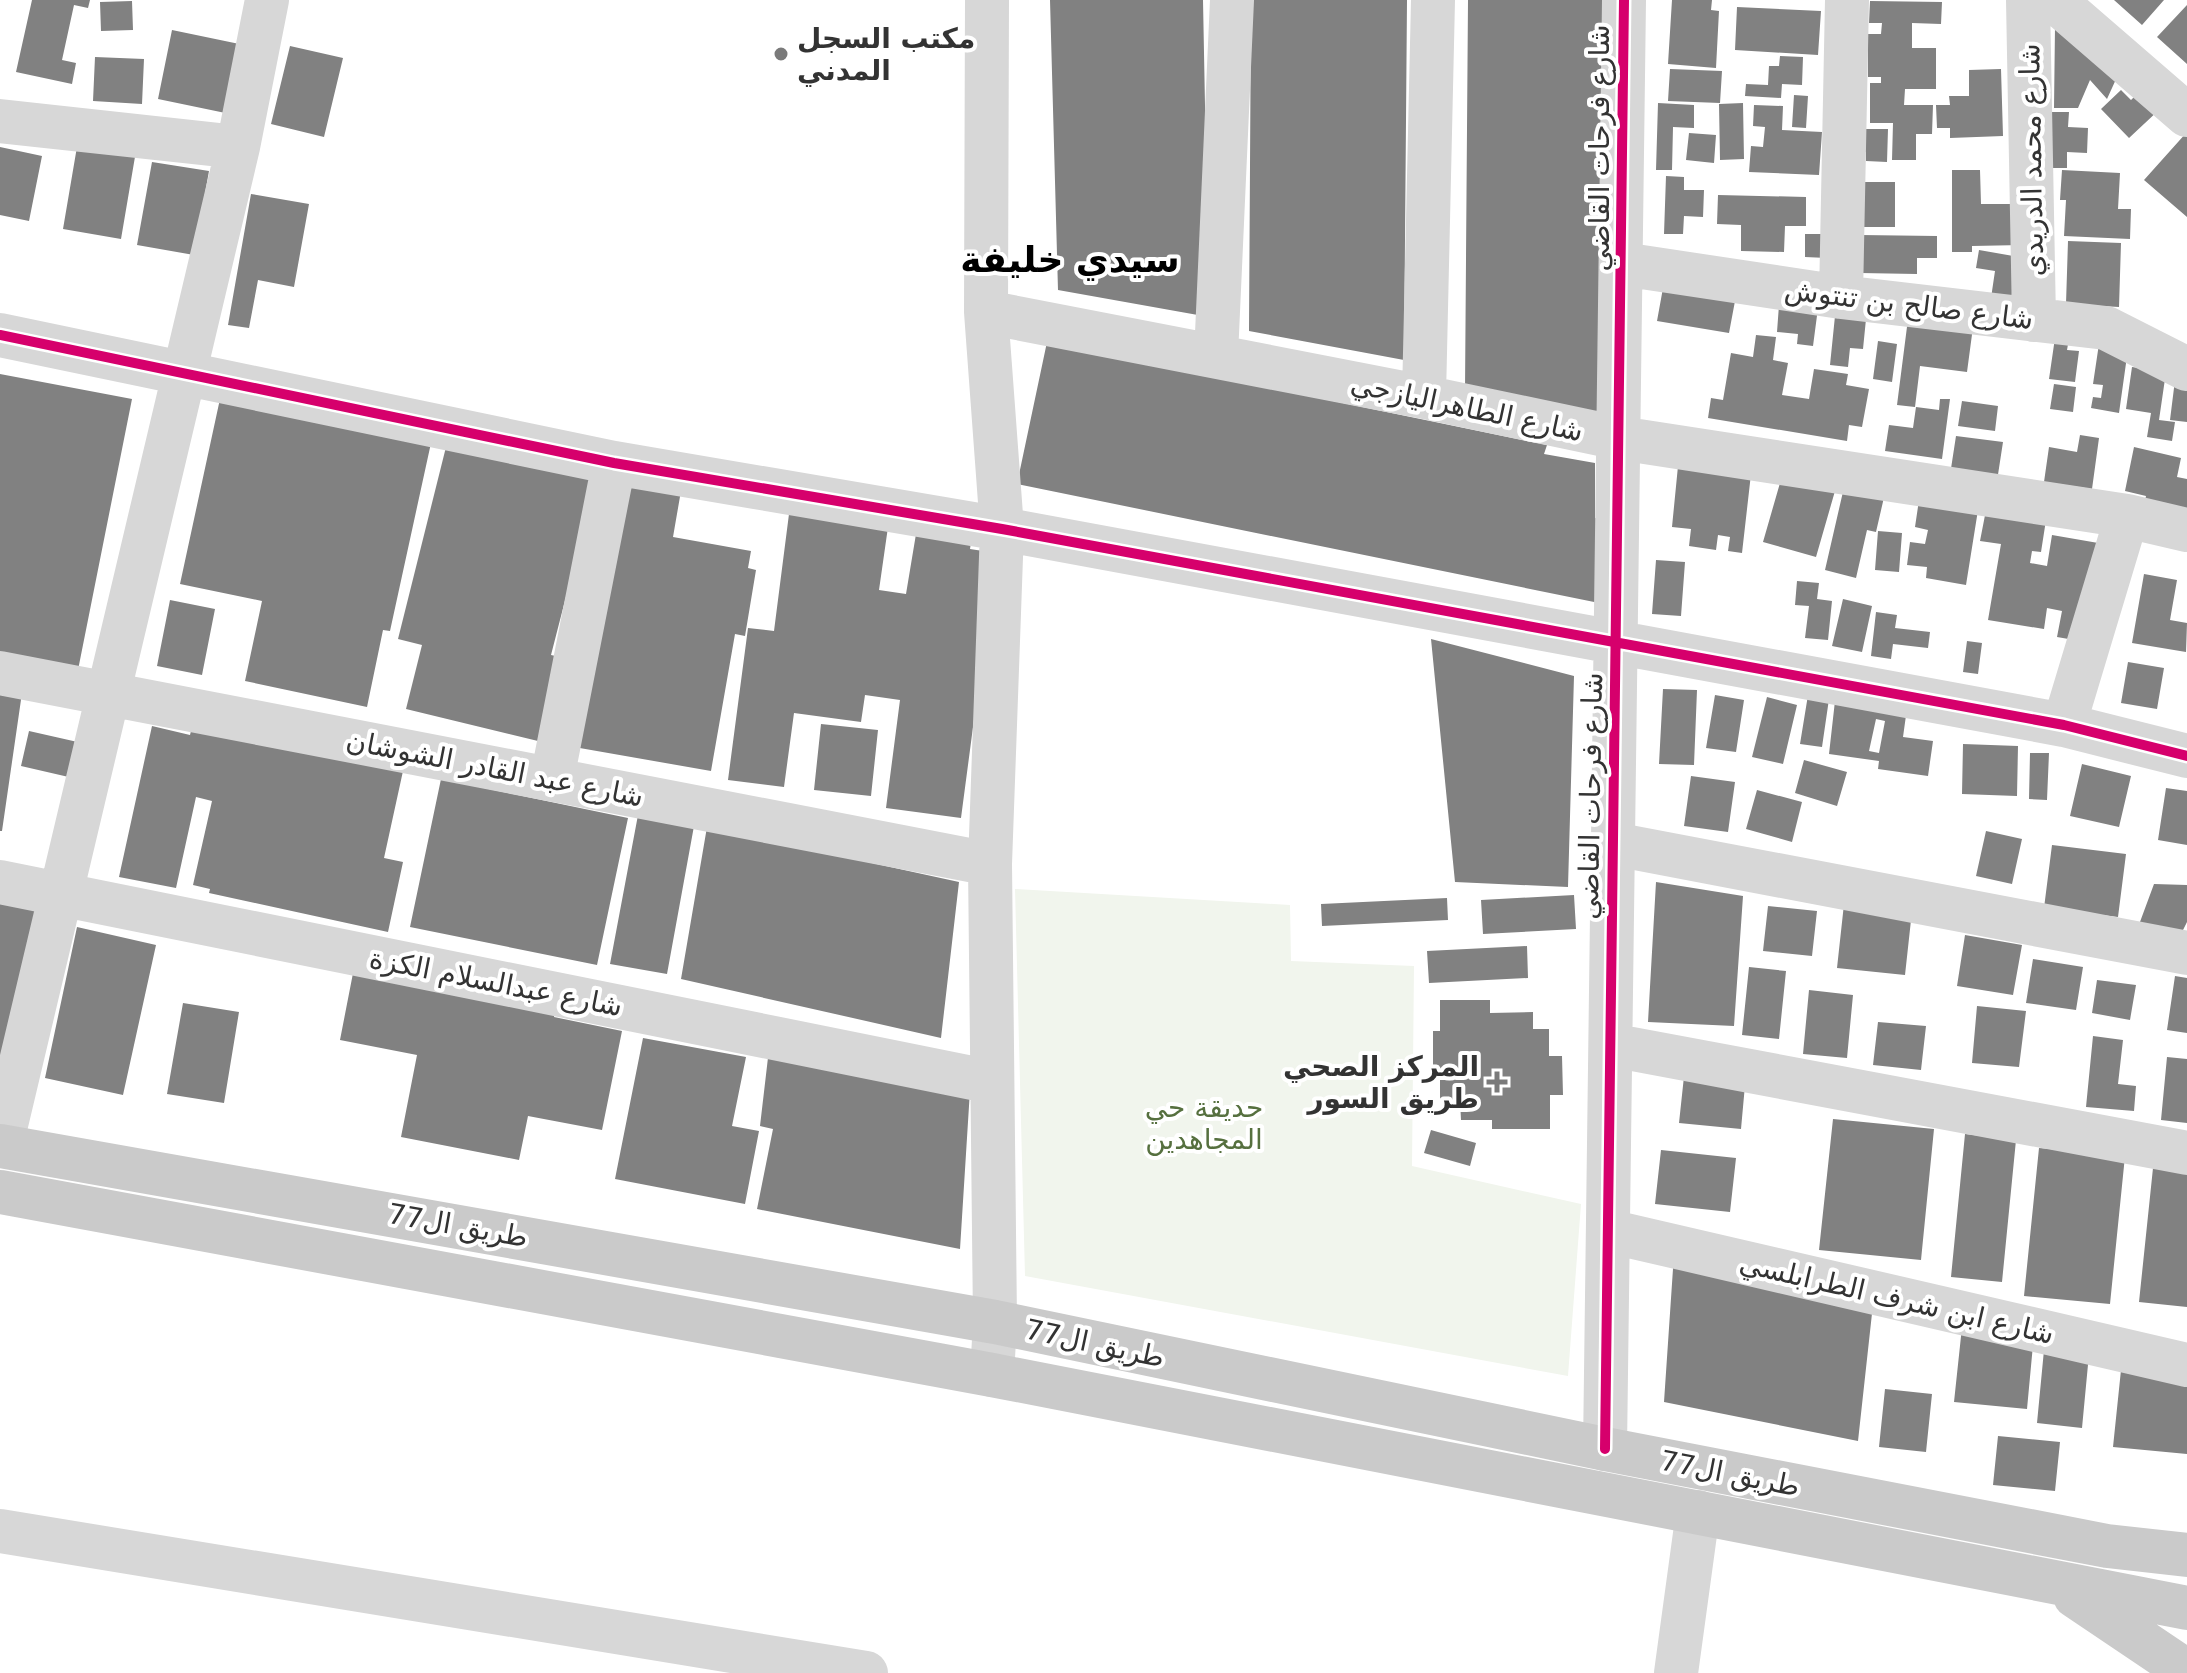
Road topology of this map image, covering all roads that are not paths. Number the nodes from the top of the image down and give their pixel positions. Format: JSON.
{"nodes":[{"id":1,"x":267,"y":0,"type":"edge"},
{"id":2,"x":987,"y":0,"type":"edge"},
{"id":3,"x":1232,"y":0,"type":"edge"},
{"id":4,"x":1433,"y":0,"type":"edge"},
{"id":5,"x":1624,"y":0,"type":"edge"},
{"id":6,"x":1847,"y":0,"type":"edge"},
{"id":7,"x":2028,"y":0,"type":"edge"},
{"id":8,"x":2054,"y":0,"type":"edge"},
{"id":9,"x":2187,"y":115,"type":"edge"},
{"id":10,"x":0,"y":121,"type":"edge"},
{"id":11,"x":238,"y":147,"type":"junction"},
{"id":12,"x":1622,"y":264,"type":"junction"},
{"id":13,"x":1841,"y":297,"type":"junction"},
{"id":14,"x":986,"y":312,"type":"junction"},
{"id":15,"x":2034,"y":320,"type":"junction"},
{"id":16,"x":0,"y":335,"type":"edge"},
{"id":17,"x":1216,"y":356,"type":"junction"},
{"id":18,"x":2185,"y":364,"type":"edge"},
{"id":19,"x":183,"y":370,"type":"junction"},
{"id":20,"x":1424,"y":397,"type":"junction"},
{"id":21,"x":1619,"y":438,"type":"junction"},
{"id":22,"x":614,"y":463,"type":"junction"},
{"id":23,"x":2127,"y":516,"type":"junction"},
{"id":24,"x":1002,"y":529,"type":"junction"},
{"id":25,"x":2187,"y":530,"type":"edge"},
{"id":26,"x":1617,"y":643,"type":"junction"},
{"id":27,"x":0,"y":673,"type":"edge"},
{"id":28,"x":106,"y":693,"type":"junction"},
{"id":29,"x":2064,"y":725,"type":"junction"},
{"id":30,"x":2187,"y":756,"type":"edge"},
{"id":31,"x":552,"y":779,"type":"junction"},
{"id":32,"x":1614,"y":844,"type":"junction"},
{"id":33,"x":990,"y":864,"type":"junction"},
{"id":34,"x":0,"y":882,"type":"edge"},
{"id":35,"x":60,"y":894,"type":"junction"},
{"id":36,"x":2187,"y":953,"type":"edge"},
{"id":37,"x":1611,"y":1045,"type":"junction"},
{"id":38,"x":992,"y":1082,"type":"junction"},
{"id":39,"x":0,"y":1146,"type":"edge"},
{"id":40,"x":2187,"y":1153,"type":"edge"},
{"id":41,"x":0,"y":1192,"type":"edge"},
{"id":42,"x":1608,"y":1231,"type":"junction"},
{"id":43,"x":995,"y":1322,"type":"junction"},
{"id":44,"x":2187,"y":1365,"type":"edge"},
{"id":45,"x":992,"y":1375,"type":"junction"},
{"id":46,"x":1605,"y":1449,"type":"junction"},
{"id":47,"x":1698,"y":1512,"type":"junction"},
{"id":48,"x":0,"y":1531,"type":"edge"},
{"id":49,"x":2187,"y":1555,"type":"edge"},
{"id":50,"x":2059,"y":1586,"type":"junction"},
{"id":51,"x":2187,"y":1608,"type":"edge"},
{"id":52,"x":866,"y":1673,"type":"edge"},
{"id":53,"x":1676,"y":1673,"type":"edge"},
{"id":54,"x":2182,"y":1673,"type":"edge"}],
"edges":[{"from":1,"to":11,"type":"street"},
{"from":2,"to":14,"type":"street"},
{"from":3,"to":17,"type":"street"},
{"from":4,"to":20,"type":"street"},
{"from":5,"to":12,"type":"street","name":"شارع فرحات القاضي"},
{"from":6,"to":13,"type":"street"},
{"from":7,"to":15,"type":"street","name":"شارع محمد الدريدي"},
{"from":8,"to":9,"type":"street"},
{"from":10,"to":11,"type":"street"},
{"from":11,"to":19,"type":"street"},
{"from":12,"to":13,"type":"street","name":"شارع صالح بن تنتوش"},
{"from":12,"to":21,"type":"street","name":"شارع فرحات القاضي"},
{"from":13,"to":15,"type":"street","name":"شارع صالح بن تنتوش"},
{"from":14,"to":17,"type":"street","name":"شارع الطاهراليازجي"},
{"from":14,"to":24,"type":"street"},
{"from":15,"to":18,"type":"street","name":"شارع صالح بن تنتوش"},
{"from":16,"to":19,"type":"street"},
{"from":17,"to":20,"type":"street","name":"شارع الطاهراليازجي"},
{"from":19,"to":22,"type":"street"},
{"from":19,"to":28,"type":"street"},
{"from":20,"to":21,"type":"street","name":"شارع الطاهراليازجي"},
{"from":21,"to":23,"type":"street","name":"شارع الطاهراليازجي"},
{"from":21,"to":26,"type":"street","name":"شارع فرحات القاضي"},
{"from":22,"to":24,"type":"street"},
{"from":22,"to":31,"type":"street"},
{"from":23,"to":25,"type":"street","name":"شارع الطاهراليازجي"},
{"from":23,"to":29,"type":"street"},
{"from":24,"to":26,"type":"street"},
{"from":24,"to":33,"type":"street"},
{"from":26,"to":29,"type":"street"},
{"from":26,"to":32,"type":"street","name":"شارع فرحات القاضي"},
{"from":27,"to":28,"type":"street","name":"شارع عبد القادر الشوشان"},
{"from":28,"to":31,"type":"street","name":"شارع عبد القادر الشوشان"},
{"from":28,"to":35,"type":"street"},
{"from":29,"to":30,"type":"street"},
{"from":31,"to":33,"type":"street","name":"شارع عبد القادر الشوشان"},
{"from":32,"to":36,"type":"street"},
{"from":32,"to":37,"type":"street","name":"شارع فرحات القاضي"},
{"from":33,"to":38,"type":"street"},
{"from":34,"to":35,"type":"street","name":"شارع عبدالسلام الكزة"},
{"from":35,"to":38,"type":"street","name":"شارع عبدالسلام الكزة"},
{"from":35,"to":39,"type":"street"},
{"from":37,"to":40,"type":"street"},
{"from":37,"to":42,"type":"street","name":"شارع فرحات القاضي"},
{"from":38,"to":43,"type":"street"},
{"from":39,"to":43,"type":"main road","name":"طريق ال77"},
{"from":41,"to":45,"type":"main road","name":"طريق ال77"},
{"from":42,"to":44,"type":"street","name":"شارع ابن شرف الطرابلسي"},
{"from":42,"to":46,"type":"street","name":"شارع فرحات القاضي"},
{"from":43,"to":45,"type":"street"},
{"from":43,"to":46,"type":"main road","name":"طريق ال77"},
{"from":45,"to":47,"type":"main road","name":"طريق ال77"},
{"from":46,"to":49,"type":"main road","name":"طريق ال77"},
{"from":47,"to":50,"type":"main road","name":"طريق ال77"},
{"from":47,"to":53,"type":"street"},
{"from":48,"to":52,"type":"street"},
{"from":50,"to":51,"type":"main road","name":"طريق ال77"},
{"from":50,"to":54,"type":"main road"}]}
